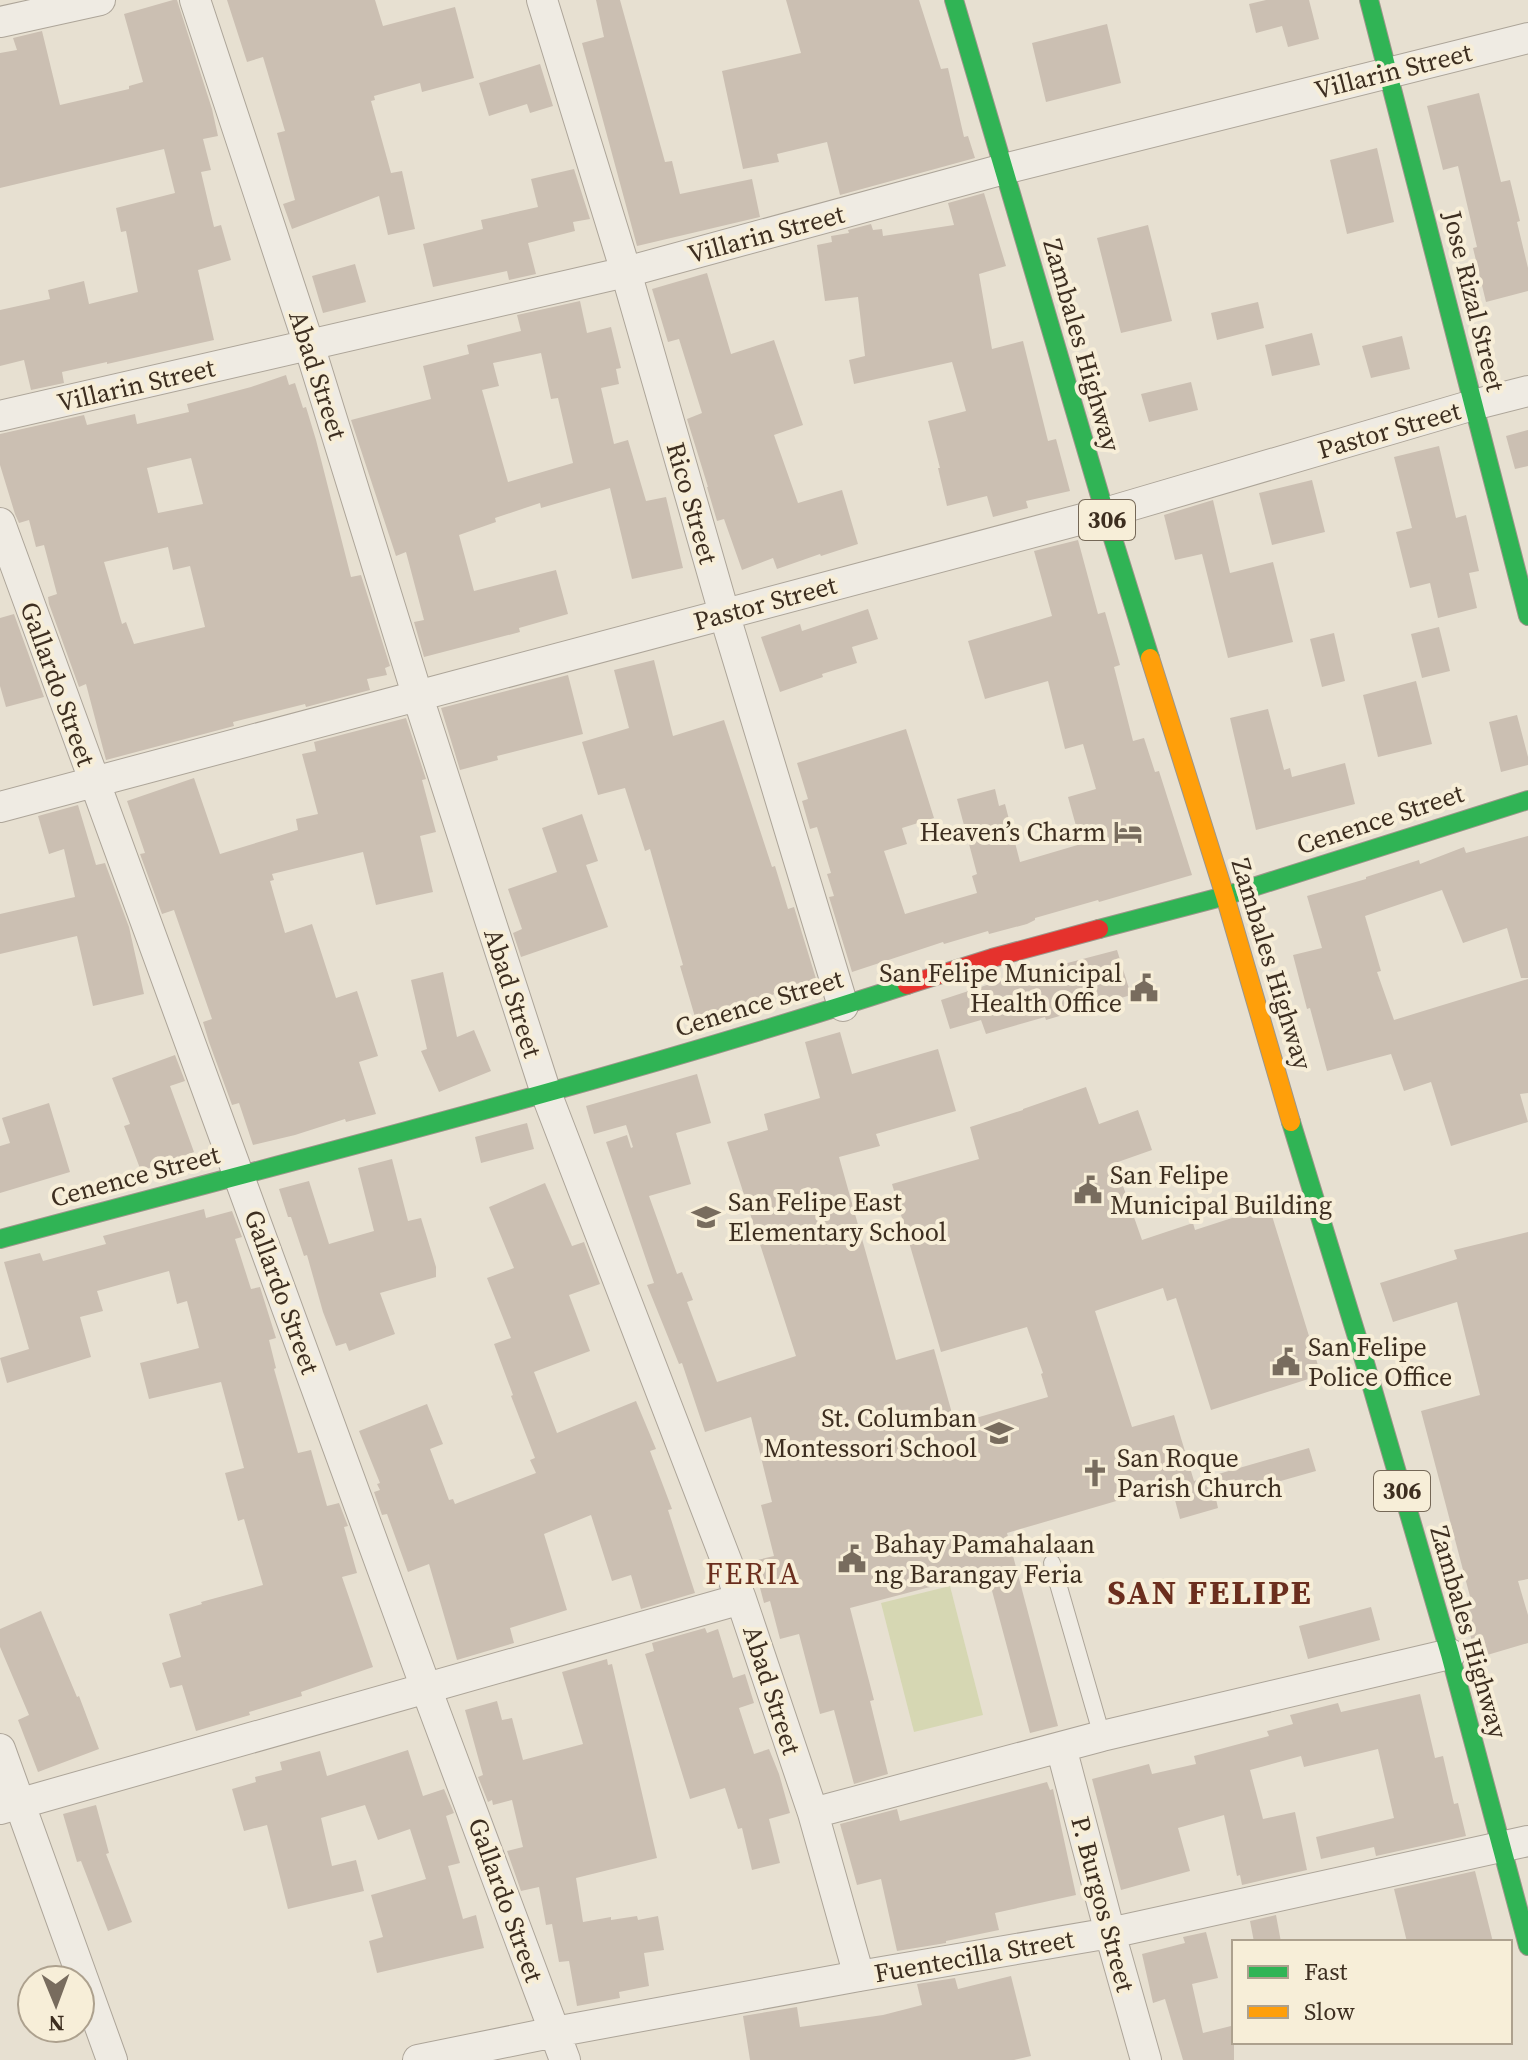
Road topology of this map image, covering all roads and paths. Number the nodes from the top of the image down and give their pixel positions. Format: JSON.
{"nodes":[{"id":1,"x":100,"y":0,"type":"edge"},
{"id":2,"x":195,"y":0,"type":"edge"},
{"id":3,"x":542,"y":0,"type":"edge"},
{"id":4,"x":954,"y":0,"type":"edge"},
{"id":5,"x":1369,"y":0,"type":"edge"},
{"id":6,"x":0,"y":22,"type":"edge"},
{"id":7,"x":1528,"y":38,"type":"edge"},
{"id":8,"x":1388,"y":72,"type":"junction"},
{"id":9,"x":1004,"y":169,"type":"junction"},
{"id":10,"x":626,"y":272,"type":"junction"},
{"id":11,"x":309,"y":345,"type":"junction"},
{"id":12,"x":1528,"y":391,"type":"edge"},
{"id":13,"x":1473,"y":405,"type":"junction"},
{"id":14,"x":0,"y":416,"type":"edge"},
{"id":15,"x":1105,"y":513,"type":"junction"},
{"id":16,"x":0,"y":523,"type":"edge"},
{"id":17,"x":724,"y":613,"type":"junction"},
{"id":18,"x":1528,"y":616,"type":"edge"},
{"id":19,"x":417,"y":694,"type":"junction"},
{"id":20,"x":94,"y":783,"type":"junction"},
{"id":21,"x":1528,"y":800,"type":"edge"},
{"id":22,"x":0,"y":807,"type":"edge"},
{"id":23,"x":1225,"y":896,"type":"junction"},
{"id":24,"x":843,"y":1006,"type":"junction"},
{"id":25,"x":546,"y":1093,"type":"junction"},
{"id":26,"x":240,"y":1175,"type":"junction"},
{"id":27,"x":0,"y":1239,"type":"edge"},
{"id":28,"x":1052,"y":1563,"type":"dead end"},
{"id":29,"x":741,"y":1599,"type":"junction"},
{"id":30,"x":1450,"y":1654,"type":"junction"},
{"id":31,"x":426,"y":1688,"type":"junction"},
{"id":32,"x":1102,"y":1736,"type":"junction"},
{"id":33,"x":1061,"y":1747,"type":"junction"},
{"id":34,"x":0,"y":1749,"type":"edge"},
{"id":35,"x":10,"y":1807,"type":"edge"},
{"id":36,"x":813,"y":1813,"type":"junction"},
{"id":37,"x":1514,"y":1844,"type":"edge"},
{"id":38,"x":1110,"y":1933,"type":"junction"},
{"id":39,"x":1528,"y":1946,"type":"edge"},
{"id":40,"x":859,"y":1976,"type":"junction"},
{"id":41,"x":560,"y":2046,"type":"edge"},
{"id":42,"x":112,"y":2060,"type":"edge"},
{"id":43,"x":418,"y":2060,"type":"edge"},
{"id":44,"x":1146,"y":2060,"type":"edge"}],
"edges":[{"from":1,"to":6,"type":"street"},
{"from":2,"to":11,"type":"street","name":"Abad Street"},
{"from":3,"to":10,"type":"street","name":"Rico Street"},
{"from":4,"to":9,"type":"street","name":"Zambales Highway","number":"306"},
{"from":5,"to":8,"type":"street","name":"Jose Rizal Street"},
{"from":7,"to":8,"type":"street","name":"Villarin Street"},
{"from":8,"to":9,"type":"street","name":"Villarin Street"},
{"from":8,"to":13,"type":"street","name":"Jose Rizal Street"},
{"from":9,"to":10,"type":"street","name":"Villarin Street"},
{"from":9,"to":15,"type":"street","name":"Zambales Highway","number":"306"},
{"from":10,"to":11,"type":"street","name":"Villarin Street"},
{"from":10,"to":17,"type":"street","name":"Rico Street"},
{"from":11,"to":14,"type":"street","name":"Villarin Street"},
{"from":11,"to":19,"type":"street","name":"Abad Street"},
{"from":12,"to":13,"type":"street","name":"Pastor Street"},
{"from":13,"to":15,"type":"street","name":"Pastor Street"},
{"from":13,"to":18,"type":"street","name":"Jose Rizal Street"},
{"from":15,"to":17,"type":"street","name":"Pastor Street"},
{"from":15,"to":23,"type":"street","name":"Zambales Highway","number":"306"},
{"from":16,"to":20,"type":"street","name":"Gallardo Street"},
{"from":17,"to":19,"type":"street","name":"Pastor Street"},
{"from":17,"to":24,"type":"street","name":"Rico Street"},
{"from":19,"to":20,"type":"street","name":"Pastor Street"},
{"from":19,"to":25,"type":"street","name":"Abad Street"},
{"from":20,"to":22,"type":"street","name":"Pastor Street"},
{"from":20,"to":26,"type":"street","name":"Gallardo Street"},
{"from":21,"to":23,"type":"street","name":"Cenence Street"},
{"from":23,"to":24,"type":"street","name":"Cenence Street"},
{"from":23,"to":30,"type":"street","name":"Zambales Highway","number":"306"},
{"from":24,"to":25,"type":"street","name":"Cenence Street"},
{"from":25,"to":26,"type":"street","name":"Cenence Street"},
{"from":25,"to":29,"type":"street","name":"Abad Street"},
{"from":26,"to":27,"type":"street","name":"Cenence Street"},
{"from":26,"to":31,"type":"street","name":"Gallardo Street"},
{"from":28,"to":32,"type":"lane"},
{"from":29,"to":31,"type":"street"},
{"from":29,"to":36,"type":"street","name":"Abad Street"},
{"from":30,"to":32,"type":"street"},
{"from":30,"to":37,"type":"street","name":"Zambales Highway","number":"306"},
{"from":31,"to":35,"type":"street"},
{"from":31,"to":41,"type":"street","name":"Gallardo Street"},
{"from":32,"to":33,"type":"street"},
{"from":33,"to":36,"type":"street"},
{"from":33,"to":38,"type":"street","name":"P. Burgos Street"},
{"from":34,"to":35,"type":"street"},
{"from":35,"to":42,"type":"street"},
{"from":36,"to":40,"type":"street","name":"Abad Street"},
{"from":37,"to":38,"type":"street","name":"Fuentecilla Street"},
{"from":37,"to":39,"type":"street","name":"Zambales Highway","number":"306"},
{"from":38,"to":40,"type":"street","name":"Fuentecilla Street"},
{"from":38,"to":44,"type":"street","name":"P. Burgos Street"},
{"from":40,"to":41,"type":"street","name":"Fuentecilla Street"},
{"from":41,"to":43,"type":"street","name":"Fuentecilla Street"}]}
